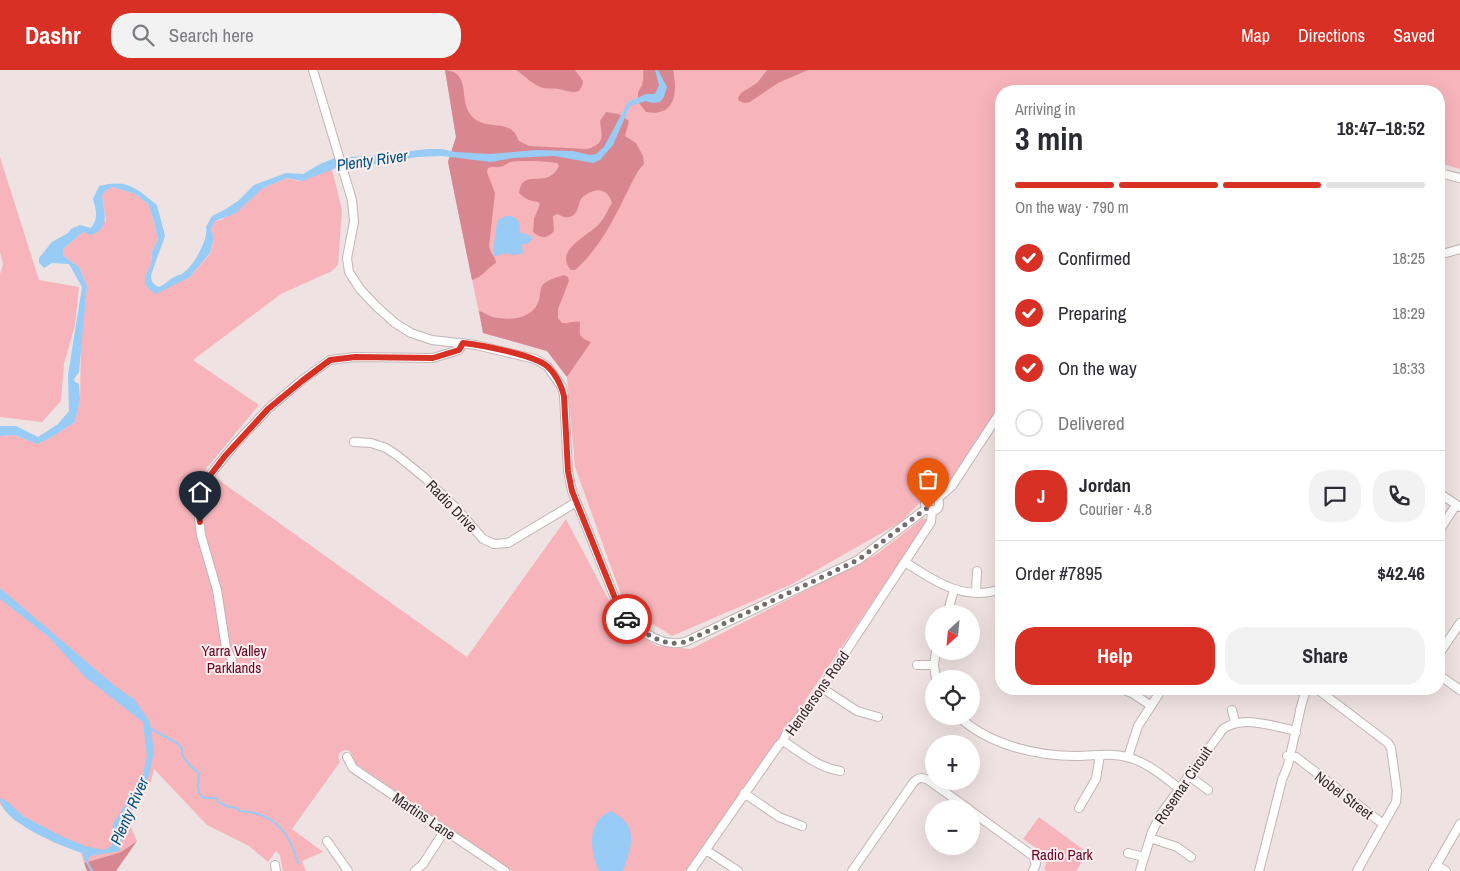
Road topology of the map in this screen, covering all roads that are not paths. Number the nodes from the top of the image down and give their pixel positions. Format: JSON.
{"nodes":[{"id":1,"x":314,"y":70,"type":"edge"},
{"id":2,"x":1445,"y":174,"type":"edge"},
{"id":3,"x":1460,"y":178,"type":"edge"},
{"id":4,"x":1460,"y":249,"type":"edge"},
{"id":5,"x":1445,"y":253,"type":"edge"},
{"id":6,"x":463,"y":343,"type":"junction"},
{"id":7,"x":995,"y":420,"type":"edge"},
{"id":8,"x":354,"y":442,"type":"dead end"},
{"id":9,"x":1445,"y":497,"type":"edge"},
{"id":10,"x":576,"y":503,"type":"junction"},
{"id":11,"x":1458,"y":506,"type":"edge"},
{"id":12,"x":930,"y":509,"type":"junction"},
{"id":13,"x":1445,"y":523,"type":"edge"},
{"id":14,"x":905,"y":562,"type":"junction"},
{"id":15,"x":977,"y":571,"type":"dead end"},
{"id":16,"x":954,"y":590,"type":"junction"},
{"id":17,"x":995,"y":590,"type":"edge"},
{"id":18,"x":976,"y":593,"type":"junction"},
{"id":19,"x":950,"y":605,"type":"edge"},
{"id":20,"x":1460,"y":623,"type":"edge"},
{"id":21,"x":1445,"y":645,"type":"edge"},
{"id":22,"x":232,"y":660,"type":"dead end"},
{"id":23,"x":935,"y":660,"type":"edge"},
{"id":24,"x":917,"y":665,"type":"dead end"},
{"id":25,"x":934,"y":665,"type":"junction"},
{"id":26,"x":935,"y":670,"type":"edge"},
{"id":27,"x":1445,"y":679,"type":"edge"},
{"id":28,"x":822,"y":688,"type":"junction"},
{"id":29,"x":1460,"y":690,"type":"edge"},
{"id":30,"x":1135,"y":695,"type":"edge"},
{"id":31,"x":1158,"y":695,"type":"edge"},
{"id":32,"x":1304,"y":695,"type":"edge"},
{"id":33,"x":1324,"y":695,"type":"edge"},
{"id":34,"x":1150,"y":705,"type":"junction"},
{"id":35,"x":1232,"y":710,"type":"dead end"},
{"id":36,"x":878,"y":717,"type":"dead end"},
{"id":37,"x":1235,"y":722,"type":"junction"},
{"id":38,"x":970,"y":725,"type":"edge"},
{"id":39,"x":1294,"y":732,"type":"junction"},
{"id":40,"x":783,"y":741,"type":"junction"},
{"id":41,"x":1100,"y":755,"type":"junction"},
{"id":42,"x":347,"y":757,"type":"dead end"},
{"id":43,"x":1128,"y":757,"type":"junction"},
{"id":44,"x":1289,"y":757,"type":"junction"},
{"id":45,"x":840,"y":771,"type":"dead end"},
{"id":46,"x":1188,"y":775,"type":"junction"},
{"id":47,"x":1179,"y":788,"type":"junction"},
{"id":48,"x":1208,"y":790,"type":"dead end"},
{"id":49,"x":744,"y":793,"type":"junction"},
{"id":50,"x":957,"y":800,"type":"edge"},
{"id":51,"x":1080,"y":808,"type":"dead end"},
{"id":52,"x":980,"y":817,"type":"edge"},
{"id":53,"x":1383,"y":824,"type":"junction"},
{"id":54,"x":1460,"y":824,"type":"edge"},
{"id":55,"x":802,"y":826,"type":"dead end"},
{"id":56,"x":446,"y":830,"type":"junction"},
{"id":57,"x":1150,"y":838,"type":"junction"},
{"id":58,"x":327,"y":841,"type":"dead end"},
{"id":59,"x":706,"y":850,"type":"junction"},
{"id":60,"x":1128,"y":853,"type":"dead end"},
{"id":61,"x":1191,"y":856,"type":"dead end"},
{"id":62,"x":1144,"y":857,"type":"junction"},
{"id":63,"x":1435,"y":868,"type":"edge"},
{"id":64,"x":348,"y":871,"type":"edge"},
{"id":65,"x":415,"y":871,"type":"edge"},
{"id":66,"x":505,"y":871,"type":"edge"},
{"id":67,"x":691,"y":871,"type":"edge"},
{"id":68,"x":738,"y":871,"type":"edge"},
{"id":69,"x":852,"y":871,"type":"edge"},
{"id":70,"x":1033,"y":871,"type":"edge"},
{"id":71,"x":1140,"y":871,"type":"edge"},
{"id":72,"x":1259,"y":871,"type":"edge"},
{"id":73,"x":1357,"y":871,"type":"edge"},
{"id":74,"x":1446,"y":871,"type":"edge"}],
"edges":[{"from":1,"to":6,"type":"street"},
{"from":2,"to":3,"type":"street"},
{"from":4,"to":5,"type":"street"},
{"from":6,"to":10,"type":"street"},
{"from":6,"to":22,"type":"street"},
{"from":7,"to":12,"type":"street","name":"Hendersons Road"},
{"from":8,"to":10,"type":"street","name":"Radio Drive"},
{"from":9,"to":11,"type":"street"},
{"from":10,"to":12,"type":"street"},
{"from":11,"to":13,"type":"street"},
{"from":12,"to":14,"type":"street","name":"Hendersons Road"},
{"from":14,"to":16,"type":"street"},
{"from":14,"to":28,"type":"street","name":"Hendersons Road"},
{"from":15,"to":18,"type":"street"},
{"from":16,"to":18,"type":"street"},
{"from":16,"to":19,"type":"street"},
{"from":17,"to":18,"type":"street"},
{"from":20,"to":21,"type":"street"},
{"from":23,"to":25,"type":"street"},
{"from":24,"to":25,"type":"street"},
{"from":25,"to":26,"type":"street"},
{"from":27,"to":29,"type":"street"},
{"from":28,"to":36,"type":"street"},
{"from":28,"to":40,"type":"street","name":"Hendersons Road"},
{"from":30,"to":34,"type":"street"},
{"from":31,"to":34,"type":"street"},
{"from":32,"to":39,"type":"street"},
{"from":33,"to":53,"type":"street"},
{"from":34,"to":43,"type":"street"},
{"from":35,"to":37,"type":"street"},
{"from":37,"to":39,"type":"street"},
{"from":37,"to":46,"type":"street","name":"Rosemar Circuit"},
{"from":38,"to":41,"type":"street"},
{"from":39,"to":44,"type":"street"},
{"from":40,"to":45,"type":"street"},
{"from":40,"to":49,"type":"street","name":"Hendersons Road"},
{"from":41,"to":43,"type":"street"},
{"from":41,"to":51,"type":"street"},
{"from":42,"to":56,"type":"street","name":"Martins Lane"},
{"from":43,"to":47,"type":"street"},
{"from":44,"to":53,"type":"street","name":"Nobel Street"},
{"from":44,"to":72,"type":"street"},
{"from":46,"to":47,"type":"street","name":"Rosemar Circuit"},
{"from":46,"to":48,"type":"street"},
{"from":47,"to":57,"type":"street","name":"Rosemar Circuit"},
{"from":49,"to":55,"type":"street"},
{"from":49,"to":59,"type":"street","name":"Hendersons Road"},
{"from":50,"to":69,"type":"street"},
{"from":52,"to":70,"type":"street"},
{"from":53,"to":73,"type":"street"},
{"from":54,"to":63,"type":"street"},
{"from":56,"to":65,"type":"street"},
{"from":56,"to":66,"type":"street","name":"Martins Lane"},
{"from":57,"to":61,"type":"street"},
{"from":57,"to":62,"type":"street","name":"Rosemar Circuit"},
{"from":58,"to":64,"type":"street"},
{"from":59,"to":67,"type":"street","name":"Hendersons Road"},
{"from":59,"to":68,"type":"street"},
{"from":60,"to":62,"type":"street"},
{"from":62,"to":71,"type":"street","name":"Rosemar Circuit"},
{"from":63,"to":74,"type":"street"}]}
